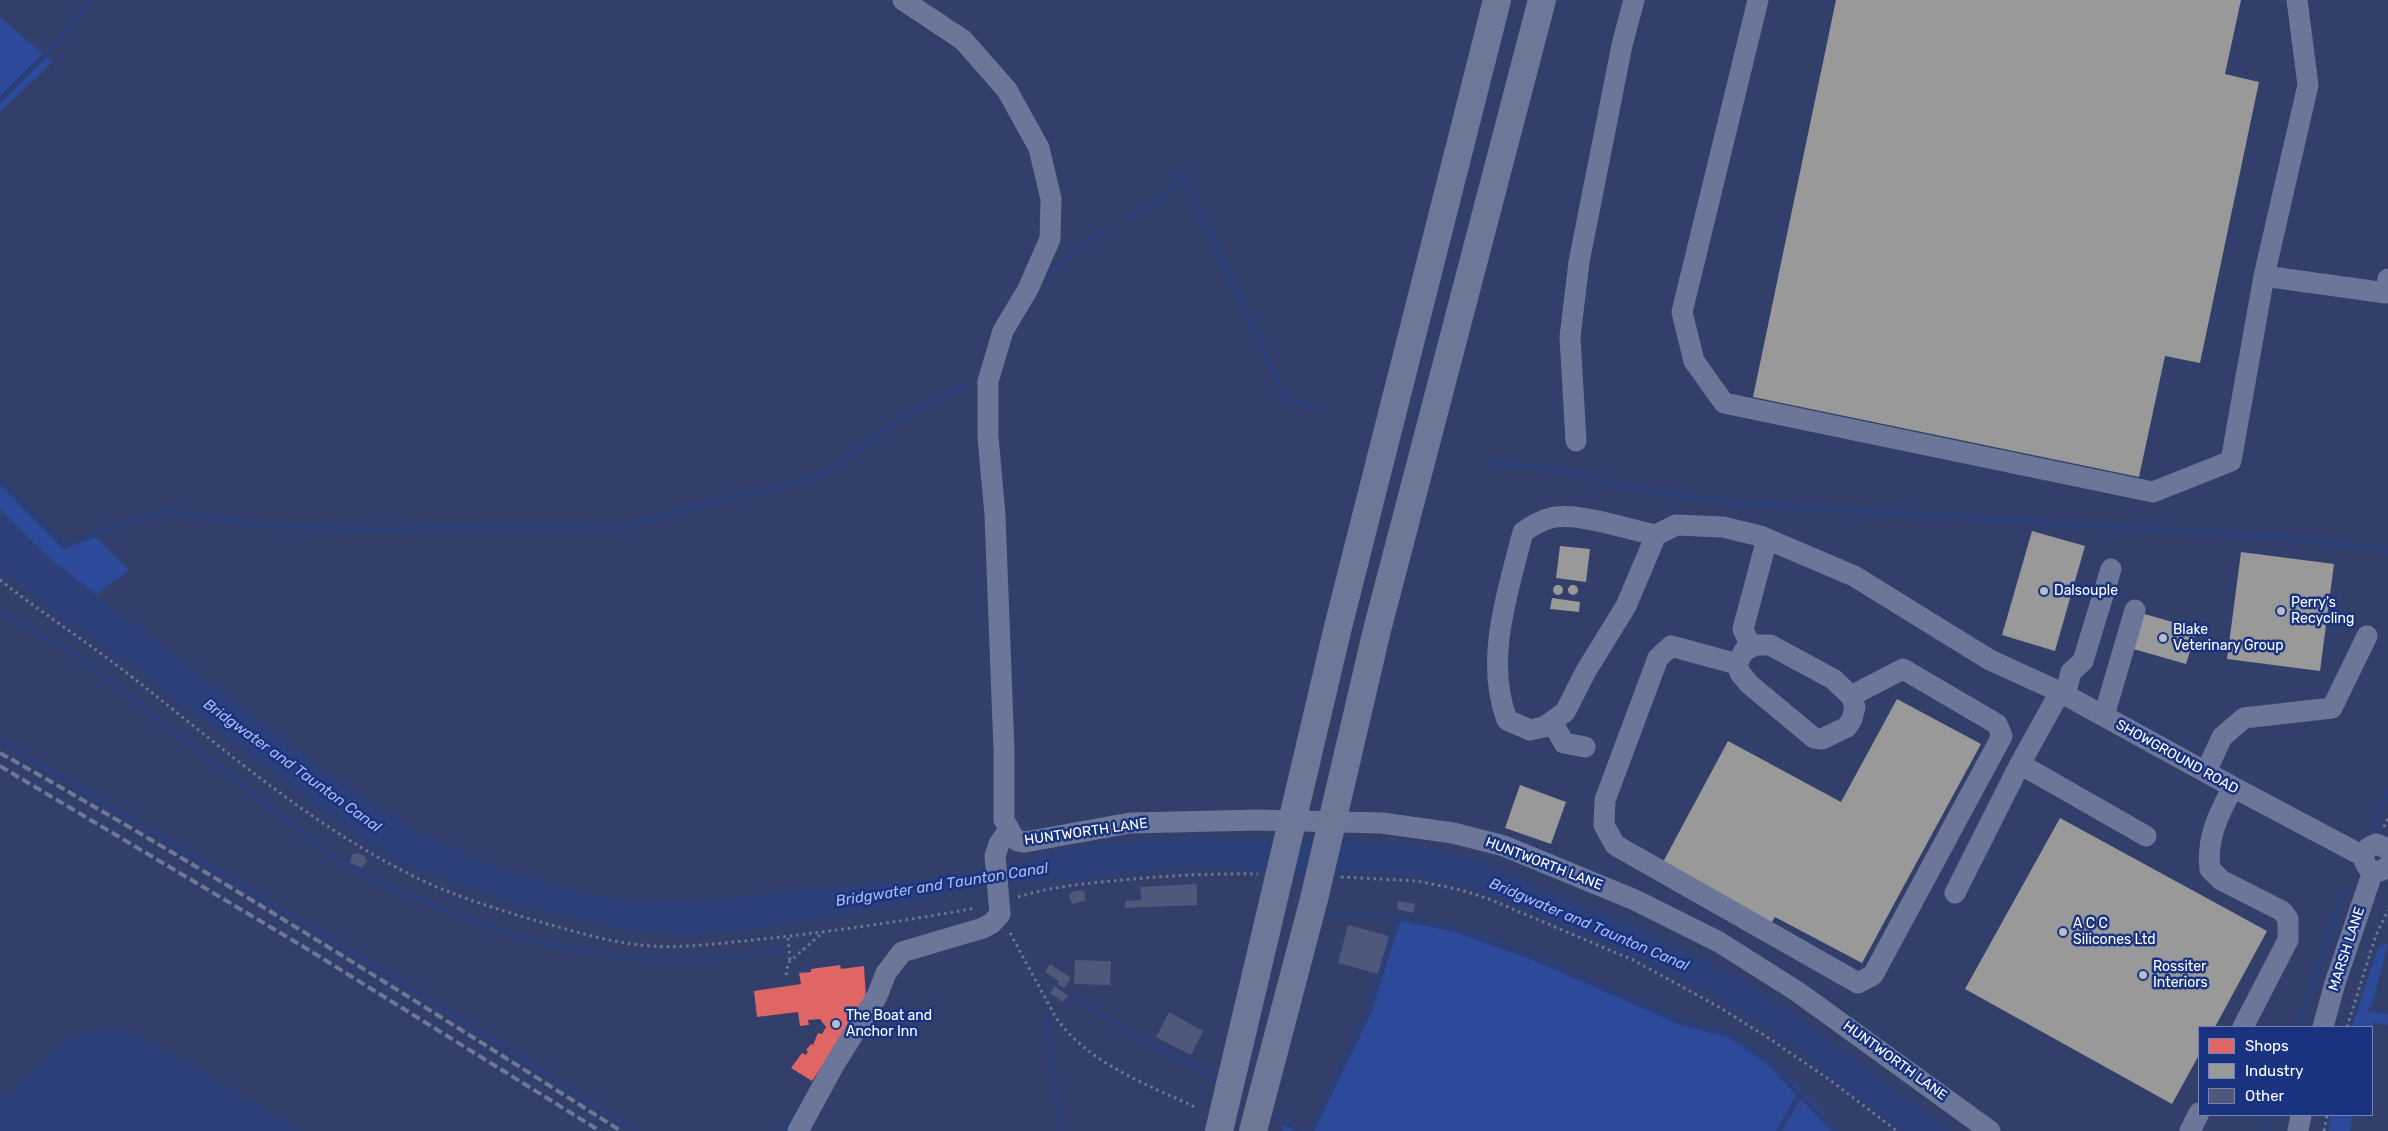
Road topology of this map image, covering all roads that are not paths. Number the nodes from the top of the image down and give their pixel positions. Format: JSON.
{"nodes":[{"id":1,"x":903,"y":0,"type":"edge"},
{"id":2,"x":1497,"y":0,"type":"edge"},
{"id":3,"x":1542,"y":0,"type":"edge"},
{"id":4,"x":1634,"y":0,"type":"edge"},
{"id":5,"x":1758,"y":0,"type":"edge"},
{"id":6,"x":2296,"y":0,"type":"edge"},
{"id":7,"x":2264,"y":276,"type":"junction"},
{"id":8,"x":2388,"y":279,"type":"edge"},
{"id":9,"x":1576,"y":441,"type":"dead end"},
{"id":10,"x":1656,"y":536,"type":"junction"},
{"id":11,"x":1767,"y":539,"type":"junction"},
{"id":12,"x":2112,"y":569,"type":"dead end"},
{"id":13,"x":2135,"y":610,"type":"dead end"},
{"id":14,"x":2367,"y":636,"type":"dead end"},
{"id":15,"x":1751,"y":647,"type":"junction"},
{"id":16,"x":1737,"y":664,"type":"junction"},
{"id":17,"x":2062,"y":693,"type":"junction"},
{"id":18,"x":1851,"y":696,"type":"junction"},
{"id":19,"x":2104,"y":716,"type":"junction"},
{"id":20,"x":1552,"y":722,"type":"junction"},
{"id":21,"x":1585,"y":747,"type":"dead end"},
{"id":22,"x":2020,"y":764,"type":"junction"},
{"id":23,"x":2206,"y":772,"type":"junction"},
{"id":24,"x":2232,"y":787,"type":"junction"},
{"id":25,"x":1008,"y":831,"type":"junction"},
{"id":26,"x":2146,"y":836,"type":"dead end"},
{"id":27,"x":2381,"y":854,"type":"edge"},
{"id":28,"x":1955,"y":893,"type":"dead end"},
{"id":29,"x":2244,"y":1026,"type":"edge"},
{"id":30,"x":2323,"y":1026,"type":"edge"},
{"id":31,"x":2198,"y":1115,"type":"edge"},
{"id":32,"x":2301,"y":1116,"type":"edge"},
{"id":33,"x":798,"y":1131,"type":"edge"},
{"id":34,"x":1218,"y":1131,"type":"edge"},
{"id":35,"x":1253,"y":1131,"type":"edge"},
{"id":36,"x":1990,"y":1131,"type":"edge"},
{"id":37,"x":2190,"y":1131,"type":"edge"},
{"id":38,"x":2298,"y":1131,"type":"edge"}],
"edges":[{"from":1,"to":25,"type":"street","name":"HUNTWORTH LANE"},
{"from":2,"to":34,"type":"highway"},
{"from":3,"to":35,"type":"highway"},
{"from":4,"to":9,"type":"street"},
{"from":5,"to":7,"type":"street"},
{"from":6,"to":7,"type":"street"},
{"from":7,"to":8,"type":"street"},
{"from":10,"to":11,"type":"street","name":"SHOWGROUND ROAD"},
{"from":10,"to":20,"type":"street"},
{"from":10,"to":20,"type":"street"},
{"from":11,"to":15,"type":"street"},
{"from":11,"to":17,"type":"street","name":"SHOWGROUND ROAD"},
{"from":12,"to":17,"type":"street"},
{"from":13,"to":19,"type":"street"},
{"from":14,"to":23,"type":"street"},
{"from":15,"to":16,"type":"street"},
{"from":15,"to":18,"type":"street"},
{"from":16,"to":18,"type":"street"},
{"from":16,"to":18,"type":"street"},
{"from":17,"to":19,"type":"street","name":"SHOWGROUND ROAD"},
{"from":17,"to":22,"type":"street"},
{"from":19,"to":23,"type":"street","name":"SHOWGROUND ROAD"},
{"from":20,"to":21,"type":"street"},
{"from":22,"to":26,"type":"street"},
{"from":22,"to":28,"type":"street"},
{"from":23,"to":24,"type":"street","name":"SHOWGROUND ROAD"},
{"from":24,"to":27,"type":"street","name":"SHOWGROUND ROAD"},
{"from":24,"to":29,"type":"street"},
{"from":25,"to":33,"type":"street"},
{"from":25,"to":36,"type":"street","name":"HUNTWORTH LANE"},
{"from":27,"to":30,"type":"street","name":"MARSH LANE"},
{"from":31,"to":37,"type":"street"},
{"from":32,"to":38,"type":"street"}]}
